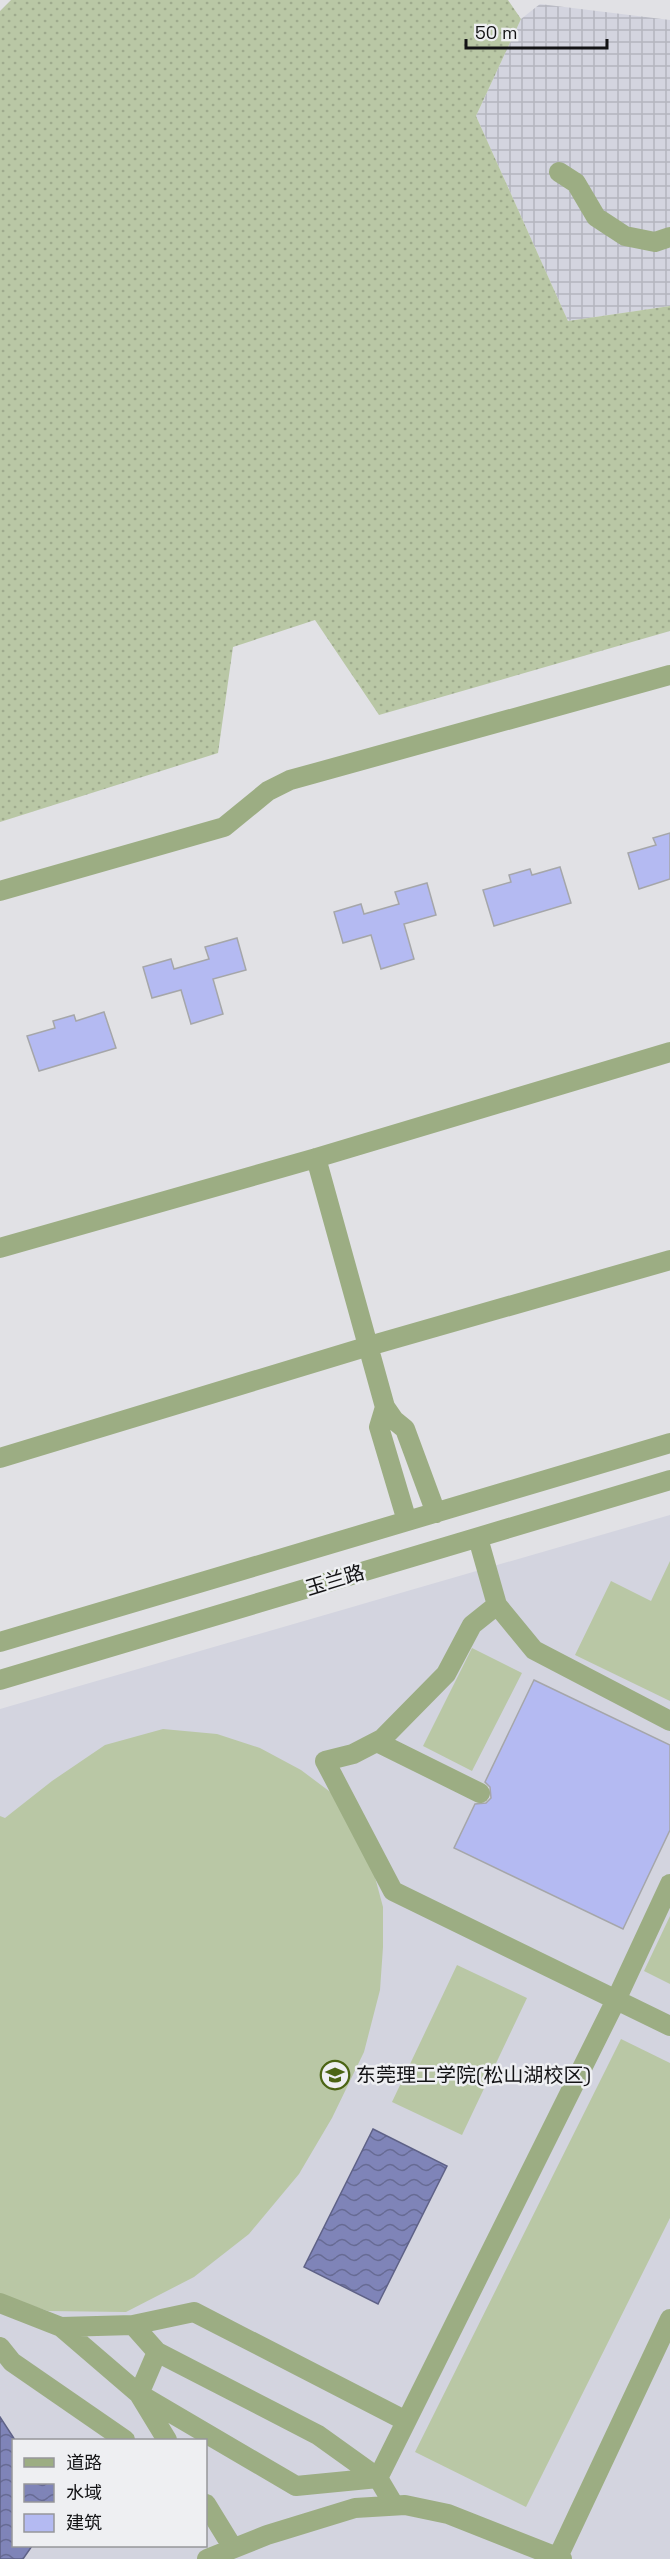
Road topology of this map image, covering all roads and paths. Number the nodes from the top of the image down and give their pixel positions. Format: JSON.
{"nodes":[{"id":1,"x":559,"y":172,"type":"dead end"},
{"id":2,"x":670,"y":237,"type":"edge"},
{"id":3,"x":670,"y":675,"type":"edge"},
{"id":4,"x":0,"y":891,"type":"edge"},
{"id":5,"x":670,"y":1052,"type":"edge"},
{"id":6,"x":316,"y":1158,"type":"junction"},
{"id":7,"x":0,"y":1248,"type":"edge"},
{"id":8,"x":670,"y":1260,"type":"edge"},
{"id":9,"x":369,"y":1346,"type":"junction"},
{"id":10,"x":385,"y":1407,"type":"junction"},
{"id":11,"x":670,"y":1443,"type":"edge"},
{"id":12,"x":0,"y":1458,"type":"edge"},
{"id":13,"x":670,"y":1480,"type":"edge"},
{"id":14,"x":436,"y":1513,"type":"junction"},
{"id":15,"x":407,"y":1521,"type":"junction"},
{"id":16,"x":478,"y":1538,"type":"junction"},
{"id":17,"x":497,"y":1605,"type":"junction"},
{"id":18,"x":0,"y":1642,"type":"edge"},
{"id":19,"x":0,"y":1680,"type":"edge"},
{"id":20,"x":670,"y":1721,"type":"edge"},
{"id":21,"x":377,"y":1742,"type":"junction"},
{"id":22,"x":480,"y":1793,"type":"dead end"},
{"id":23,"x":670,"y":1884,"type":"edge"},
{"id":24,"x":616,"y":2000,"type":"junction"},
{"id":25,"x":670,"y":2026,"type":"edge"},
{"id":26,"x":0,"y":2303,"type":"edge"},
{"id":27,"x":670,"y":2319,"type":"edge"},
{"id":28,"x":133,"y":2325,"type":"junction"},
{"id":29,"x":61,"y":2327,"type":"junction"},
{"id":30,"x":0,"y":2347,"type":"edge"},
{"id":31,"x":157,"y":2352,"type":"junction"},
{"id":32,"x":138,"y":2394,"type":"junction"},
{"id":33,"x":406,"y":2421,"type":"junction"},
{"id":34,"x":124,"y":2439,"type":"edge"},
{"id":35,"x":166,"y":2439,"type":"edge"},
{"id":36,"x":378,"y":2478,"type":"junction"},
{"id":37,"x":394,"y":2505,"type":"junction"},
{"id":38,"x":207,"y":2506,"type":"edge"},
{"id":39,"x":233,"y":2548,"type":"junction"},
{"id":40,"x":559,"y":2558,"type":"edge"},
{"id":41,"x":207,"y":2559,"type":"edge"}],
"edges":[{"from":1,"to":2,"type":"street"},
{"from":3,"to":4,"type":"street"},
{"from":5,"to":6,"type":"street"},
{"from":6,"to":7,"type":"street"},
{"from":6,"to":9,"type":"street"},
{"from":8,"to":9,"type":"street"},
{"from":9,"to":10,"type":"street"},
{"from":9,"to":12,"type":"street"},
{"from":10,"to":14,"type":"street"},
{"from":10,"to":15,"type":"street"},
{"from":11,"to":14,"type":"street","name":"玉兰路"},
{"from":13,"to":16,"type":"street","name":"玉兰路"},
{"from":14,"to":15,"type":"street","name":"玉兰路"},
{"from":15,"to":18,"type":"street","name":"玉兰路"},
{"from":16,"to":17,"type":"street"},
{"from":16,"to":19,"type":"street","name":"玉兰路"},
{"from":17,"to":20,"type":"street"},
{"from":17,"to":21,"type":"street"},
{"from":21,"to":22,"type":"street"},
{"from":21,"to":24,"type":"street"},
{"from":23,"to":24,"type":"street"},
{"from":24,"to":25,"type":"street"},
{"from":24,"to":33,"type":"street"},
{"from":26,"to":29,"type":"street"},
{"from":27,"to":40,"type":"street"},
{"from":28,"to":29,"type":"street"},
{"from":28,"to":31,"type":"street"},
{"from":28,"to":33,"type":"street"},
{"from":29,"to":32,"type":"street"},
{"from":30,"to":34,"type":"street"},
{"from":31,"to":32,"type":"street"},
{"from":31,"to":36,"type":"street"},
{"from":32,"to":35,"type":"street"},
{"from":32,"to":36,"type":"street"},
{"from":33,"to":36,"type":"street"},
{"from":36,"to":37,"type":"street"},
{"from":37,"to":39,"type":"street"},
{"from":37,"to":40,"type":"street"},
{"from":38,"to":39,"type":"street"},
{"from":39,"to":41,"type":"street"}]}
